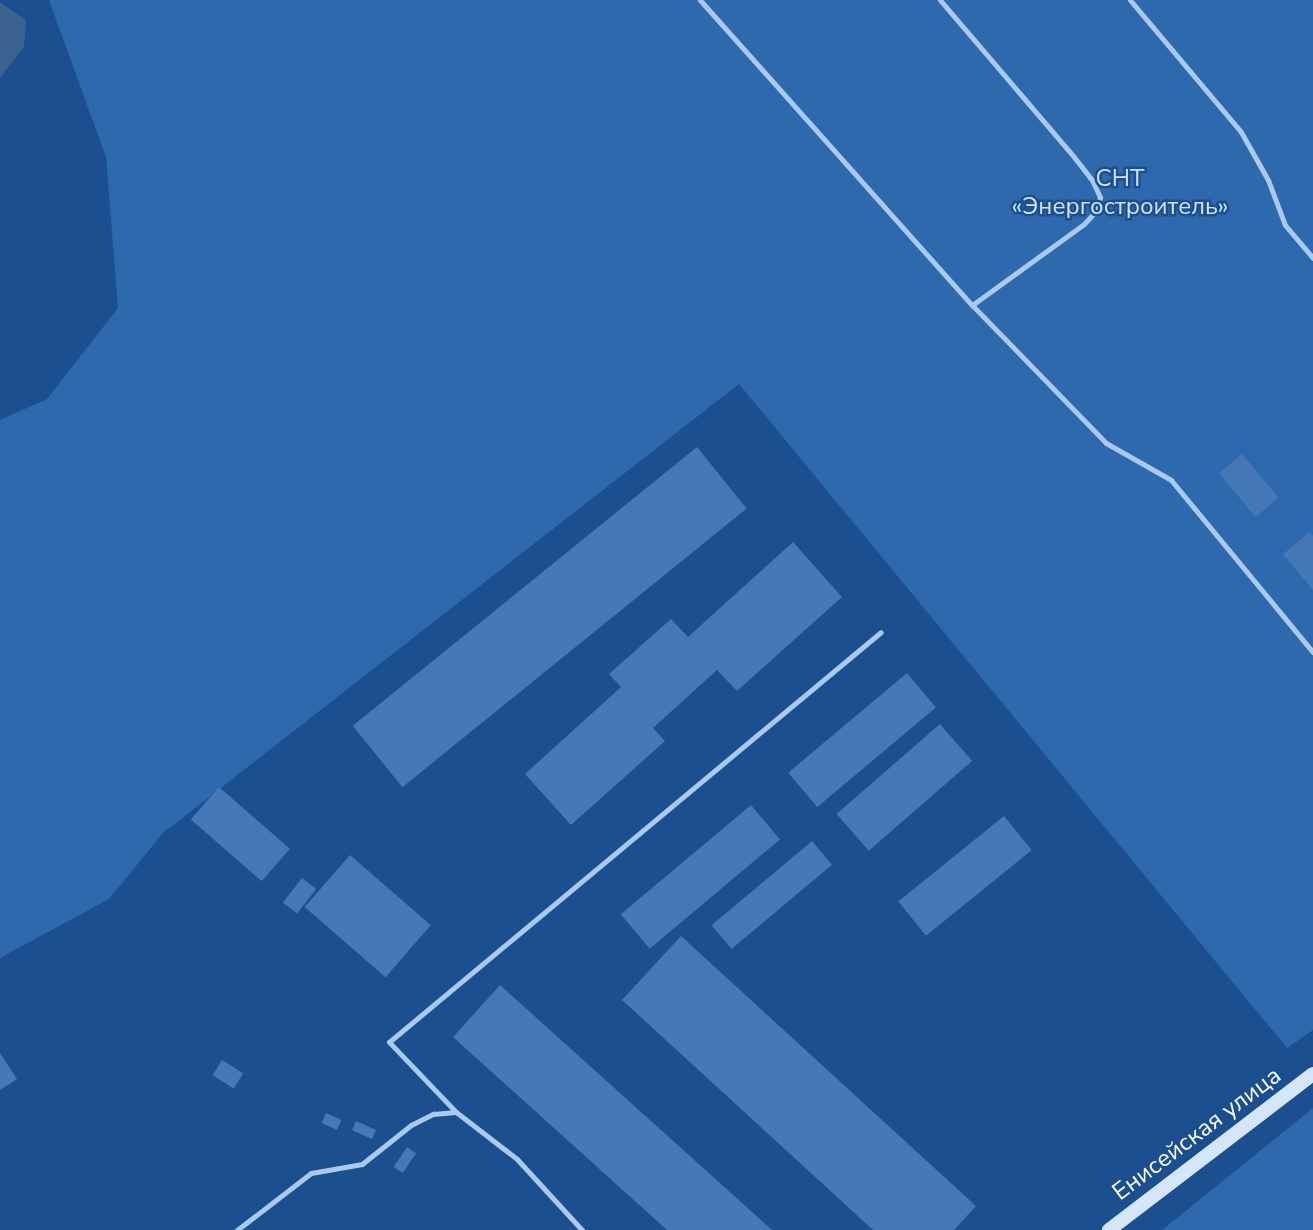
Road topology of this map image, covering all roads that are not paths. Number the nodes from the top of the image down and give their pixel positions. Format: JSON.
{"nodes":[{"id":1,"x":700,"y":0,"type":"edge"},
{"id":2,"x":940,"y":0,"type":"edge"},
{"id":3,"x":1130,"y":0,"type":"edge"},
{"id":4,"x":1313,"y":258,"type":"edge"},
{"id":5,"x":972,"y":305,"type":"junction"},
{"id":6,"x":881,"y":632,"type":"dead end"},
{"id":7,"x":1313,"y":652,"type":"edge"},
{"id":8,"x":1313,"y":1074,"type":"edge"},
{"id":9,"x":456,"y":1112,"type":"junction"},
{"id":10,"x":237,"y":1230,"type":"edge"},
{"id":11,"x":582,"y":1230,"type":"edge"},
{"id":12,"x":1109,"y":1230,"type":"edge"}],
"edges":[{"from":1,"to":5,"type":"lane"},
{"from":2,"to":5,"type":"lane"},
{"from":3,"to":4,"type":"lane"},
{"from":5,"to":7,"type":"lane"},
{"from":6,"to":9,"type":"lane"},
{"from":8,"to":12,"type":"street","name":"Енисейская улица"},
{"from":9,"to":10,"type":"lane"},
{"from":9,"to":11,"type":"lane"}]}
